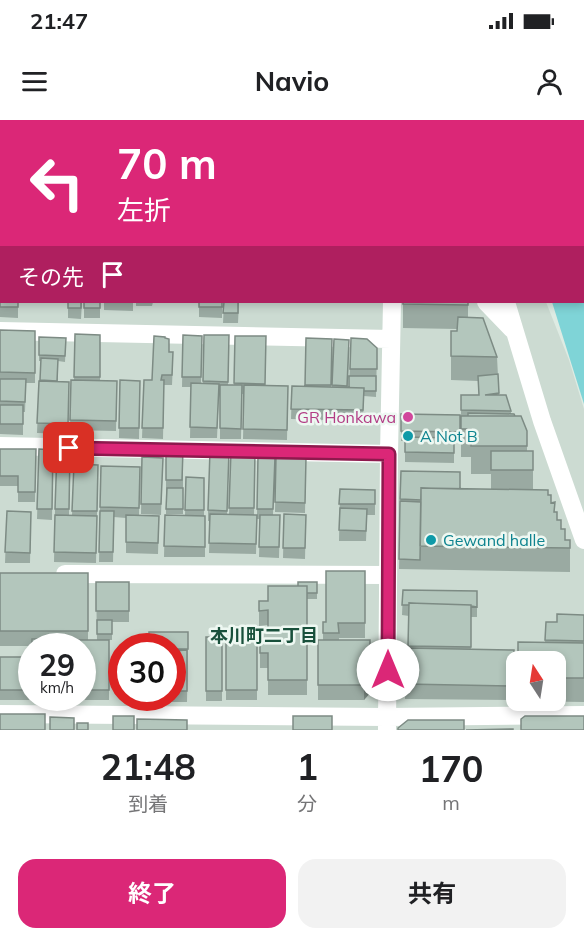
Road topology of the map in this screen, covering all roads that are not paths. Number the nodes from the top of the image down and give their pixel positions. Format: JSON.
{"nodes":[{"id":1,"x":392,"y":303,"type":"edge"},
{"id":2,"x":487,"y":303,"type":"edge"},
{"id":3,"x":506,"y":303,"type":"edge"},
{"id":4,"x":0,"y":330,"type":"edge"},
{"id":5,"x":516,"y":332,"type":"junction"},
{"id":6,"x":391,"y":339,"type":"junction"},
{"id":7,"x":0,"y":446,"type":"edge"},
{"id":8,"x":389,"y":454,"type":"junction"},
{"id":9,"x":584,"y":540,"type":"edge"},
{"id":10,"x":47,"y":574,"type":"edge"},
{"id":11,"x":388,"y":575,"type":"junction"},
{"id":12,"x":0,"y":714,"type":"edge"},
{"id":13,"x":584,"y":715,"type":"edge"},
{"id":14,"x":387,"y":724,"type":"edge"}],
"edges":[{"from":1,"to":6,"type":"street"},
{"from":2,"to":5,"type":"street"},
{"from":3,"to":5,"type":"street"},
{"from":4,"to":6,"type":"street"},
{"from":5,"to":9,"type":"street"},
{"from":6,"to":8,"type":"street"},
{"from":7,"to":8,"type":"street"},
{"from":8,"to":11,"type":"street"},
{"from":10,"to":11,"type":"street"},
{"from":11,"to":14,"type":"street"},
{"from":12,"to":14,"type":"street"},
{"from":13,"to":14,"type":"street"}]}
